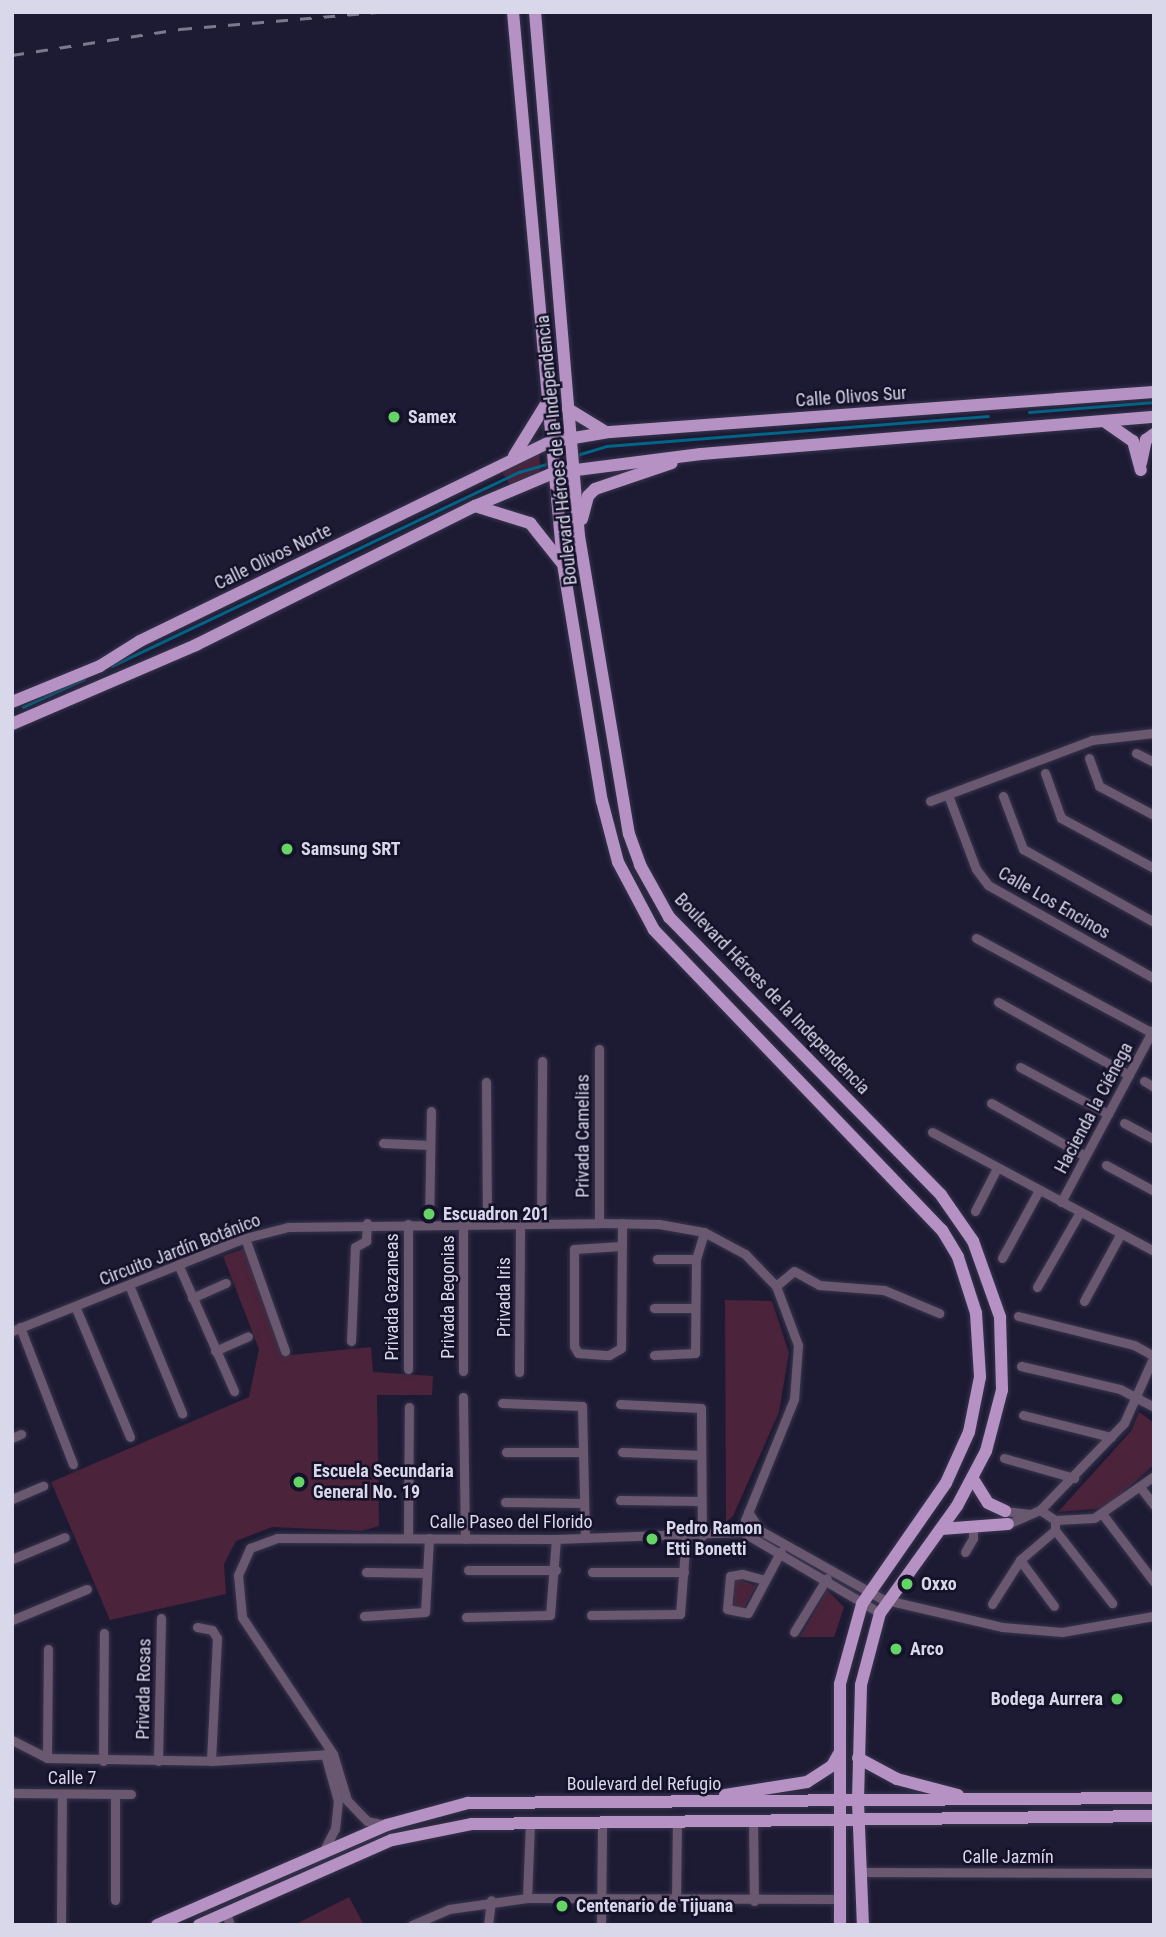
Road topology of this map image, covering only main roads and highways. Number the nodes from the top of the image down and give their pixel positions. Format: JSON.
{"nodes":[{"id":1,"x":513,"y":12,"type":"edge"},
{"id":2,"x":535,"y":12,"type":"edge"},
{"id":3,"x":1154,"y":392,"type":"edge"},
{"id":4,"x":547,"y":403,"type":"junction"},
{"id":5,"x":568,"y":408,"type":"junction"},
{"id":6,"x":1154,"y":417,"type":"edge"},
{"id":7,"x":1104,"y":421,"type":"junction"},
{"id":8,"x":610,"y":432,"type":"junction"},
{"id":9,"x":1150,"y":437,"type":"edge"},
{"id":10,"x":571,"y":438,"type":"junction"},
{"id":11,"x":1133,"y":441,"type":"junction"},
{"id":12,"x":550,"y":442,"type":"junction"},
{"id":13,"x":701,"y":454,"type":"junction"},
{"id":14,"x":511,"y":460,"type":"junction"},
{"id":15,"x":573,"y":469,"type":"junction"},
{"id":16,"x":552,"y":473,"type":"junction"},
{"id":17,"x":475,"y":506,"type":"junction"},
{"id":18,"x":579,"y":537,"type":"junction"},
{"id":19,"x":563,"y":564,"type":"junction"},
{"id":20,"x":12,"y":702,"type":"edge"},
{"id":21,"x":12,"y":724,"type":"edge"},
{"id":22,"x":654,"y":930,"type":"junction"},
{"id":23,"x":698,"y":946,"type":"junction"},
{"id":24,"x":973,"y":1479,"type":"junction"},
{"id":25,"x":941,"y":1529,"type":"junction"},
{"id":26,"x":838,"y":1754,"type":"junction"},
{"id":27,"x":858,"y":1758,"type":"junction"},
{"id":28,"x":969,"y":1798,"type":"junction"},
{"id":29,"x":1154,"y":1798,"type":"edge"},
{"id":30,"x":690,"y":1800,"type":"junction"},
{"id":31,"x":837,"y":1802,"type":"junction"},
{"id":32,"x":858,"y":1802,"type":"junction"},
{"id":33,"x":1154,"y":1816,"type":"edge"},
{"id":34,"x":837,"y":1818,"type":"junction"},
{"id":35,"x":859,"y":1818,"type":"junction"},
{"id":36,"x":228,"y":1919,"type":"edge"},
{"id":37,"x":157,"y":1925,"type":"edge"},
{"id":38,"x":199,"y":1925,"type":"edge"},
{"id":39,"x":840,"y":1925,"type":"edge"},
{"id":40,"x":863,"y":1925,"type":"edge"}],
"edges":[{"from":1,"to":4,"type":"main road","name":"Boulevard Héroes de la Independencia"},
{"from":2,"to":5,"type":"main road","name":"Boulevard Héroes de la Independencia"},
{"from":3,"to":8,"type":"main road","name":"Calle Olivos Sur"},
{"from":4,"to":12,"type":"main road","name":"Boulevard Héroes de la Independencia"},
{"from":4,"to":14,"type":"main road"},
{"from":5,"to":8,"type":"main road"},
{"from":5,"to":10,"type":"main road","name":"Boulevard Héroes de la Independencia"},
{"from":6,"to":7,"type":"main road"},
{"from":7,"to":11,"type":"main road"},
{"from":7,"to":13,"type":"main road"},
{"from":8,"to":10,"type":"main road","name":"Calle Olivos Sur"},
{"from":9,"to":11,"type":"main road"},
{"from":9,"to":11,"type":"main road"},
{"from":10,"to":12,"type":"main road","name":"Calle Olivos Sur"},
{"from":10,"to":15,"type":"main road","name":"Boulevard Héroes de la Independencia"},
{"from":12,"to":14,"type":"main road","name":"Calle Olivos Norte"},
{"from":12,"to":16,"type":"main road","name":"Boulevard Héroes de la Independencia"},
{"from":13,"to":15,"type":"main road"},
{"from":13,"to":18,"type":"main road"},
{"from":14,"to":20,"type":"main road","name":"Calle Olivos Norte"},
{"from":15,"to":16,"type":"main road"},
{"from":15,"to":18,"type":"main road","name":"Boulevard Héroes de la Independencia"},
{"from":16,"to":17,"type":"main road"},
{"from":16,"to":19,"type":"main road","name":"Boulevard Héroes de la Independencia"},
{"from":17,"to":19,"type":"main road"},
{"from":17,"to":21,"type":"main road"},
{"from":18,"to":23,"type":"main road","name":"Boulevard Héroes de la Independencia"},
{"from":19,"to":22,"type":"main road","name":"Boulevard Héroes de la Independencia"},
{"from":22,"to":23,"type":"main road"},
{"from":22,"to":26,"type":"main road","name":"Boulevard Héroes de la Independencia"},
{"from":23,"to":24,"type":"main road","name":"Boulevard Héroes de la Independencia"},
{"from":24,"to":25,"type":"main road","name":"Boulevard Héroes de la Independencia"},
{"from":24,"to":25,"type":"main road"},
{"from":25,"to":27,"type":"main road","name":"Boulevard Héroes de la Independencia"},
{"from":26,"to":30,"type":"main road"},
{"from":26,"to":31,"type":"main road","name":"Boulevard Héroes de la Independencia"},
{"from":27,"to":28,"type":"main road"},
{"from":27,"to":32,"type":"main road","name":"Boulevard Héroes de la Independencia"},
{"from":28,"to":29,"type":"main road","name":"Boulevard del Refugio"},
{"from":28,"to":32,"type":"main road","name":"Boulevard del Refugio"},
{"from":30,"to":31,"type":"main road","name":"Boulevard del Refugio"},
{"from":30,"to":37,"type":"main road","name":"Boulevard del Refugio"},
{"from":31,"to":32,"type":"main road","name":"Boulevard del Refugio"},
{"from":31,"to":34,"type":"main road","name":"Boulevard Héroes de la Independencia"},
{"from":32,"to":35,"type":"main road","name":"Boulevard Héroes de la Independencia"},
{"from":33,"to":35,"type":"main road","name":"Boulevard del Refugio"},
{"from":34,"to":35,"type":"main road","name":"Boulevard del Refugio"},
{"from":34,"to":36,"type":"main road","name":"Boulevard del Refugio"},
{"from":34,"to":39,"type":"main road","name":"Boulevard Héroes de la Independencia"},
{"from":35,"to":40,"type":"main road","name":"Boulevard Héroes de la Independencia"},
{"from":36,"to":38,"type":"main road","name":"Boulevard del Refugio"}]}
